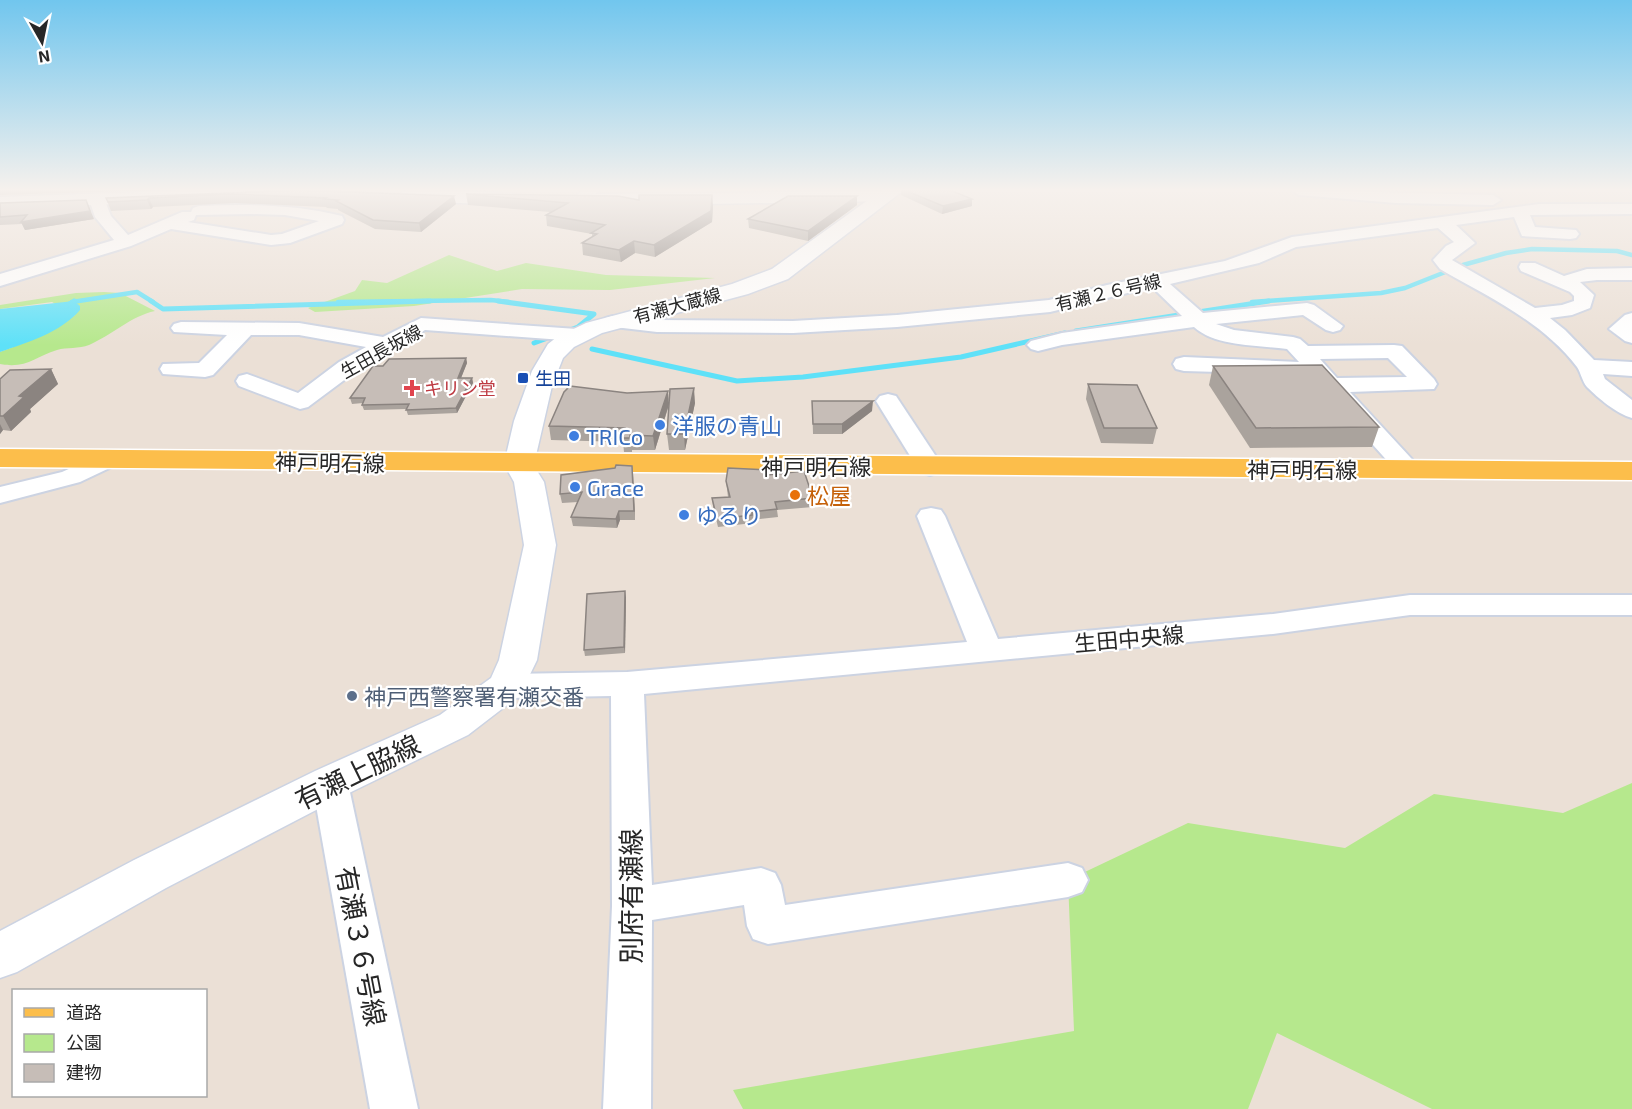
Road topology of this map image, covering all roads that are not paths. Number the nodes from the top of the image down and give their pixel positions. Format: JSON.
{"nodes":[{"id":1,"x":125,"y":242,"type":"edge"},
{"id":2,"x":823,"y":242,"type":"edge"},
{"id":3,"x":1294,"y":242,"type":"edge"},
{"id":4,"x":1465,"y":242,"type":"edge"},
{"id":5,"x":1528,"y":267,"type":"dead end"},
{"id":6,"x":0,"y":280,"type":"edge"},
{"id":7,"x":1156,"y":281,"type":"junction"},
{"id":8,"x":1566,"y":283,"type":"junction"},
{"id":9,"x":1630,"y":285,"type":"edge"},
{"id":10,"x":1532,"y":314,"type":"junction"},
{"id":11,"x":1193,"y":315,"type":"junction"},
{"id":12,"x":1632,"y":319,"type":"edge"},
{"id":13,"x":613,"y":322,"type":"junction"},
{"id":14,"x":1333,"y":326,"type":"dead end"},
{"id":15,"x":181,"y":328,"type":"dead end"},
{"id":16,"x":245,"y":329,"type":"junction"},
{"id":17,"x":577,"y":335,"type":"junction"},
{"id":18,"x":1632,"y":337,"type":"edge"},
{"id":19,"x":387,"y":344,"type":"junction"},
{"id":20,"x":1038,"y":345,"type":"dead end"},
{"id":21,"x":1309,"y":361,"type":"junction"},
{"id":22,"x":1184,"y":364,"type":"dead end"},
{"id":23,"x":1588,"y":366,"type":"junction"},
{"id":24,"x":171,"y":369,"type":"dead end"},
{"id":25,"x":1632,"y":369,"type":"edge"},
{"id":26,"x":247,"y":381,"type":"dead end"},
{"id":27,"x":1331,"y":385,"type":"junction"},
{"id":28,"x":888,"y":401,"type":"dead end"},
{"id":29,"x":1632,"y":411,"type":"edge"},
{"id":30,"x":0,"y":458,"type":"edge"},
{"id":31,"x":109,"y":459,"type":"junction"},
{"id":32,"x":519,"y":464,"type":"junction"},
{"id":33,"x":930,"y":467,"type":"junction"},
{"id":34,"x":1409,"y":470,"type":"junction"},
{"id":35,"x":1632,"y":471,"type":"edge"},
{"id":36,"x":0,"y":495,"type":"edge"},
{"id":37,"x":931,"y":516,"type":"dead end"},
{"id":38,"x":1632,"y":605,"type":"edge"},
{"id":39,"x":987,"y":651,"type":"junction"},
{"id":40,"x":627,"y":684,"type":"junction"},
{"id":41,"x":506,"y":686,"type":"junction"},
{"id":42,"x":330,"y":783,"type":"junction"},
{"id":43,"x":1068,"y":880,"type":"dead end"},
{"id":44,"x":632,"y":906,"type":"junction"},
{"id":45,"x":0,"y":956,"type":"edge"},
{"id":46,"x":394,"y":1109,"type":"edge"},
{"id":47,"x":627,"y":1109,"type":"edge"}],
"edges":[{"from":1,"to":6,"type":"street"},
{"from":2,"to":13,"type":"street","name":"有瀬大蔵線"},
{"from":3,"to":7,"type":"street","name":"有瀬２６号線"},
{"from":4,"to":10,"type":"street"},
{"from":5,"to":8,"type":"street"},
{"from":7,"to":11,"type":"street"},
{"from":7,"to":13,"type":"street","name":"有瀬２６号線"},
{"from":8,"to":9,"type":"street"},
{"from":8,"to":10,"type":"street"},
{"from":10,"to":23,"type":"street"},
{"from":11,"to":14,"type":"street"},
{"from":11,"to":20,"type":"street"},
{"from":11,"to":21,"type":"street"},
{"from":12,"to":18,"type":"street"},
{"from":13,"to":17,"type":"street","name":"有瀬大蔵線"},
{"from":15,"to":16,"type":"street"},
{"from":16,"to":19,"type":"street"},
{"from":16,"to":24,"type":"street"},
{"from":17,"to":19,"type":"street","name":"生田長坂線"},
{"from":17,"to":32,"type":"street","name":"有瀬大蔵線"},
{"from":19,"to":26,"type":"street","name":"生田長坂線"},
{"from":21,"to":22,"type":"street"},
{"from":21,"to":27,"type":"street"},
{"from":21,"to":27,"type":"street"},
{"from":23,"to":25,"type":"street"},
{"from":23,"to":29,"type":"street"},
{"from":27,"to":34,"type":"street"},
{"from":28,"to":33,"type":"street"},
{"from":30,"to":31,"type":"main road","name":"神戸明石線"},
{"from":31,"to":32,"type":"main road","name":"神戸明石線"},
{"from":31,"to":36,"type":"street"},
{"from":32,"to":33,"type":"main road","name":"神戸明石線"},
{"from":32,"to":41,"type":"street","name":"有瀬上脇線"},
{"from":33,"to":34,"type":"main road","name":"神戸明石線"},
{"from":34,"to":35,"type":"main road","name":"神戸明石線"},
{"from":37,"to":39,"type":"street"},
{"from":38,"to":39,"type":"street","name":"生田中央線"},
{"from":39,"to":40,"type":"street","name":"生田中央線"},
{"from":40,"to":41,"type":"street","name":"生田中央線"},
{"from":40,"to":44,"type":"street","name":"別府有瀬線"},
{"from":41,"to":42,"type":"street","name":"有瀬上脇線"},
{"from":42,"to":45,"type":"street","name":"有瀬上脇線"},
{"from":42,"to":46,"type":"street","name":"有瀬３６号線"},
{"from":43,"to":44,"type":"street"},
{"from":44,"to":47,"type":"street","name":"別府有瀬線"}]}
